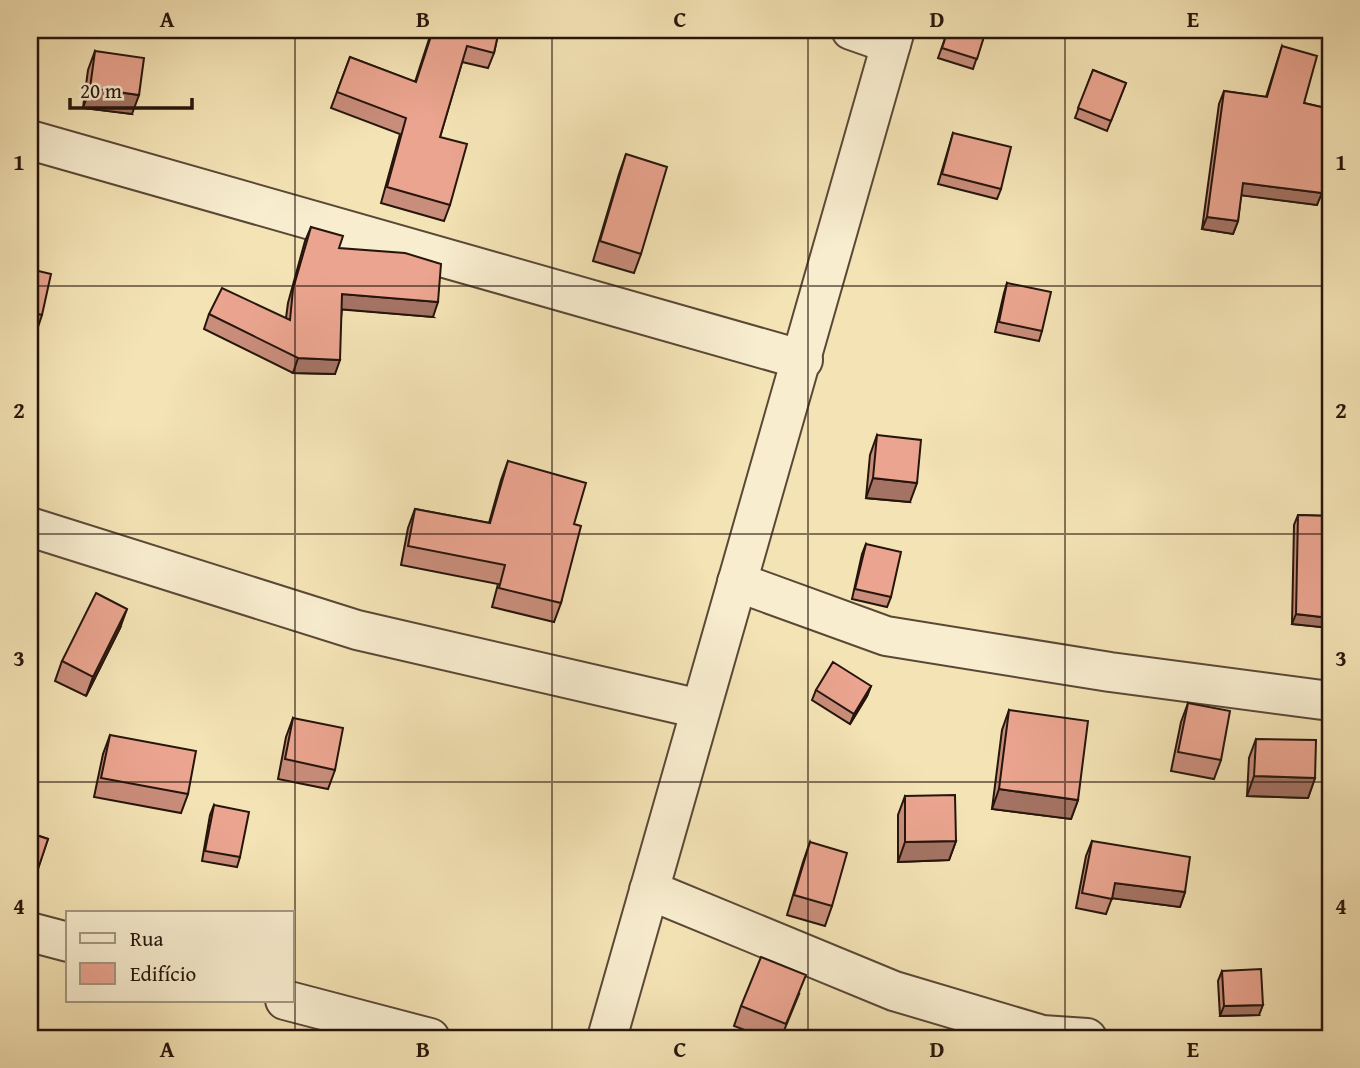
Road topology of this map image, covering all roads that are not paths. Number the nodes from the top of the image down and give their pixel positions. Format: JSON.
{"nodes":[{"id":1,"x":851,"y":30,"type":"edge"},
{"id":2,"x":893,"y":37,"type":"edge"},
{"id":3,"x":30,"y":140,"type":"edge"},
{"id":4,"x":803,"y":360,"type":"junction"},
{"id":5,"x":30,"y":527,"type":"edge"},
{"id":6,"x":737,"y":582,"type":"junction"},
{"id":7,"x":1330,"y":701,"type":"edge"},
{"id":8,"x":700,"y":709,"type":"junction"},
{"id":9,"x":649,"y":890,"type":"junction"},
{"id":10,"x":30,"y":932,"type":"edge"},
{"id":11,"x":66,"y":941,"type":"edge"},
{"id":12,"x":293,"y":1002,"type":"edge"},
{"id":13,"x":430,"y":1038,"type":"edge"},
{"id":14,"x":607,"y":1038,"type":"edge"},
{"id":15,"x":1087,"y":1038,"type":"edge"}],
"edges":[{"from":1,"to":2,"type":"street"},
{"from":2,"to":4,"type":"street"},
{"from":3,"to":4,"type":"street"},
{"from":4,"to":6,"type":"street"},
{"from":5,"to":8,"type":"street"},
{"from":6,"to":7,"type":"street"},
{"from":6,"to":8,"type":"street"},
{"from":8,"to":9,"type":"street"},
{"from":9,"to":14,"type":"street"},
{"from":9,"to":15,"type":"street"},
{"from":10,"to":11,"type":"street"},
{"from":12,"to":13,"type":"street"}]}
